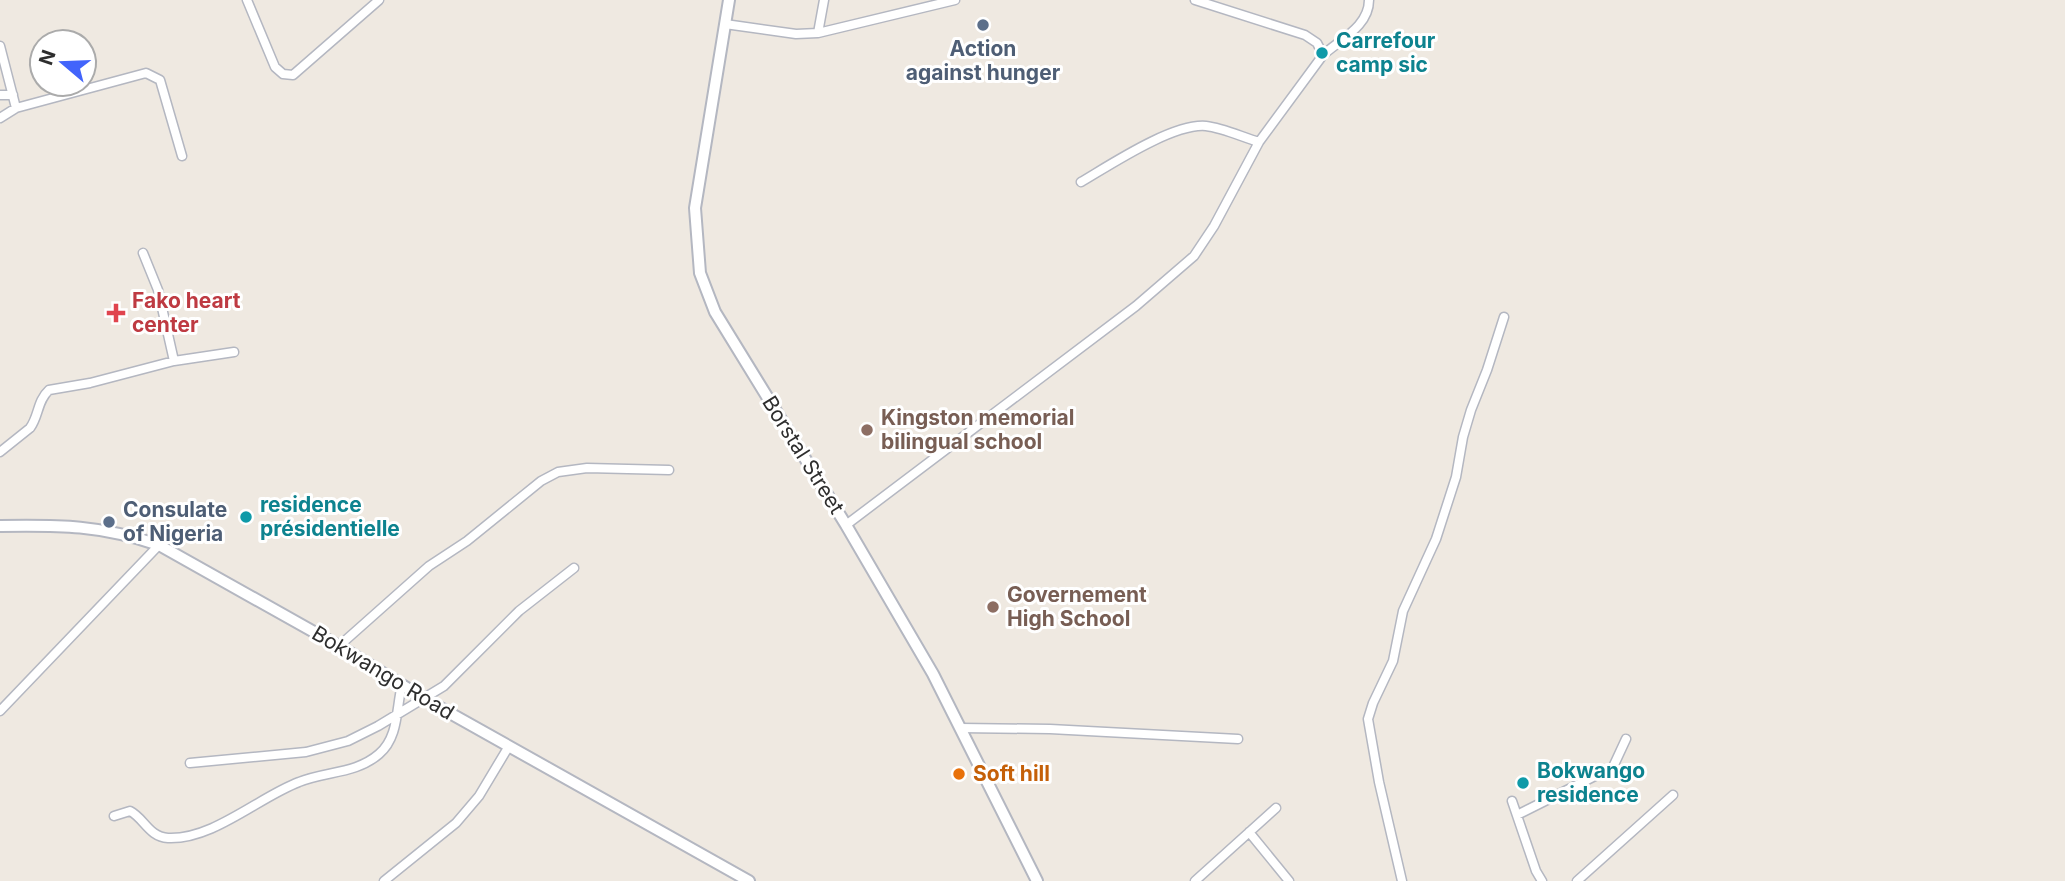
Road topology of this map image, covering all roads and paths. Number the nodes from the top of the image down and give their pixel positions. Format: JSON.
{"nodes":[{"id":1,"x":247,"y":0,"type":"edge"},
{"id":2,"x":379,"y":0,"type":"edge"},
{"id":3,"x":729,"y":0,"type":"edge"},
{"id":4,"x":824,"y":0,"type":"edge"},
{"id":5,"x":954,"y":0,"type":"edge"},
{"id":6,"x":1195,"y":0,"type":"edge"},
{"id":7,"x":1369,"y":0,"type":"edge"},
{"id":8,"x":725,"y":24,"type":"junction"},
{"id":9,"x":818,"y":33,"type":"junction"},
{"id":10,"x":0,"y":46,"type":"edge"},
{"id":11,"x":1323,"y":55,"type":"junction"},
{"id":12,"x":0,"y":95,"type":"edge"},
{"id":13,"x":12,"y":95,"type":"junction"},
{"id":14,"x":16,"y":108,"type":"junction"},
{"id":15,"x":0,"y":118,"type":"edge"},
{"id":16,"x":1259,"y":142,"type":"junction"},
{"id":17,"x":182,"y":156,"type":"dead end"},
{"id":18,"x":1081,"y":182,"type":"dead end"},
{"id":19,"x":143,"y":253,"type":"dead end"},
{"id":20,"x":1503,"y":317,"type":"dead end"},
{"id":21,"x":234,"y":352,"type":"dead end"},
{"id":22,"x":174,"y":361,"type":"junction"},
{"id":23,"x":0,"y":452,"type":"edge"},
{"id":24,"x":669,"y":470,"type":"dead end"},
{"id":25,"x":846,"y":525,"type":"junction"},
{"id":26,"x":0,"y":526,"type":"edge"},
{"id":27,"x":159,"y":545,"type":"junction"},
{"id":28,"x":574,"y":568,"type":"dead end"},
{"id":29,"x":339,"y":646,"type":"junction"},
{"id":30,"x":402,"y":685,"type":"junction"},
{"id":31,"x":424,"y":698,"type":"junction"},
{"id":32,"x":0,"y":711,"type":"edge"},
{"id":33,"x":398,"y":713,"type":"junction"},
{"id":34,"x":960,"y":728,"type":"junction"},
{"id":35,"x":1238,"y":739,"type":"dead end"},
{"id":36,"x":1626,"y":739,"type":"dead end"},
{"id":37,"x":509,"y":746,"type":"junction"},
{"id":38,"x":190,"y":763,"type":"dead end"},
{"id":39,"x":1673,"y":795,"type":"dead end"},
{"id":40,"x":1512,"y":801,"type":"dead end"},
{"id":41,"x":1276,"y":808,"type":"dead end"},
{"id":42,"x":1517,"y":815,"type":"junction"},
{"id":43,"x":114,"y":816,"type":"dead end"},
{"id":44,"x":1250,"y":832,"type":"junction"},
{"id":45,"x":384,"y":881,"type":"edge"},
{"id":46,"x":748,"y":881,"type":"edge"},
{"id":47,"x":1037,"y":881,"type":"edge"},
{"id":48,"x":1195,"y":881,"type":"edge"},
{"id":49,"x":1289,"y":881,"type":"edge"},
{"id":50,"x":1402,"y":881,"type":"edge"},
{"id":51,"x":1542,"y":881,"type":"edge"},
{"id":52,"x":1577,"y":881,"type":"edge"}],
"edges":[{"from":1,"to":2,"type":"street"},
{"from":3,"to":8,"type":"street","name":"Borstal Street"},
{"from":4,"to":9,"type":"street"},
{"from":5,"to":9,"type":"street"},
{"from":6,"to":11,"type":"street"},
{"from":7,"to":11,"type":"street"},
{"from":8,"to":9,"type":"street"},
{"from":8,"to":25,"type":"street","name":"Borstal Street"},
{"from":10,"to":13,"type":"street"},
{"from":11,"to":16,"type":"street"},
{"from":12,"to":13,"type":"street"},
{"from":13,"to":14,"type":"street"},
{"from":14,"to":15,"type":"street"},
{"from":14,"to":17,"type":"street"},
{"from":16,"to":18,"type":"street"},
{"from":16,"to":25,"type":"street"},
{"from":19,"to":22,"type":"street"},
{"from":20,"to":50,"type":"street"},
{"from":21,"to":22,"type":"street"},
{"from":22,"to":23,"type":"street"},
{"from":24,"to":29,"type":"street"},
{"from":25,"to":34,"type":"street","name":"Borstal Street"},
{"from":26,"to":27,"type":"street","name":"Bokwango Road"},
{"from":27,"to":29,"type":"street","name":"Bokwango Road"},
{"from":27,"to":32,"type":"street"},
{"from":28,"to":31,"type":"street"},
{"from":29,"to":30,"type":"street","name":"Bokwango Road"},
{"from":30,"to":31,"type":"street","name":"Bokwango Road"},
{"from":30,"to":33,"type":"street"},
{"from":31,"to":33,"type":"street"},
{"from":31,"to":37,"type":"street","name":"Bokwango Road"},
{"from":33,"to":38,"type":"street"},
{"from":33,"to":43,"type":"street"},
{"from":34,"to":35,"type":"street"},
{"from":34,"to":47,"type":"street","name":"Borstal Street"},
{"from":36,"to":42,"type":"street"},
{"from":37,"to":45,"type":"street"},
{"from":37,"to":46,"type":"street","name":"Bokwango Road"},
{"from":39,"to":52,"type":"street"},
{"from":40,"to":42,"type":"street"},
{"from":41,"to":44,"type":"street"},
{"from":42,"to":51,"type":"street"},
{"from":44,"to":48,"type":"street"},
{"from":44,"to":49,"type":"street"}]}
